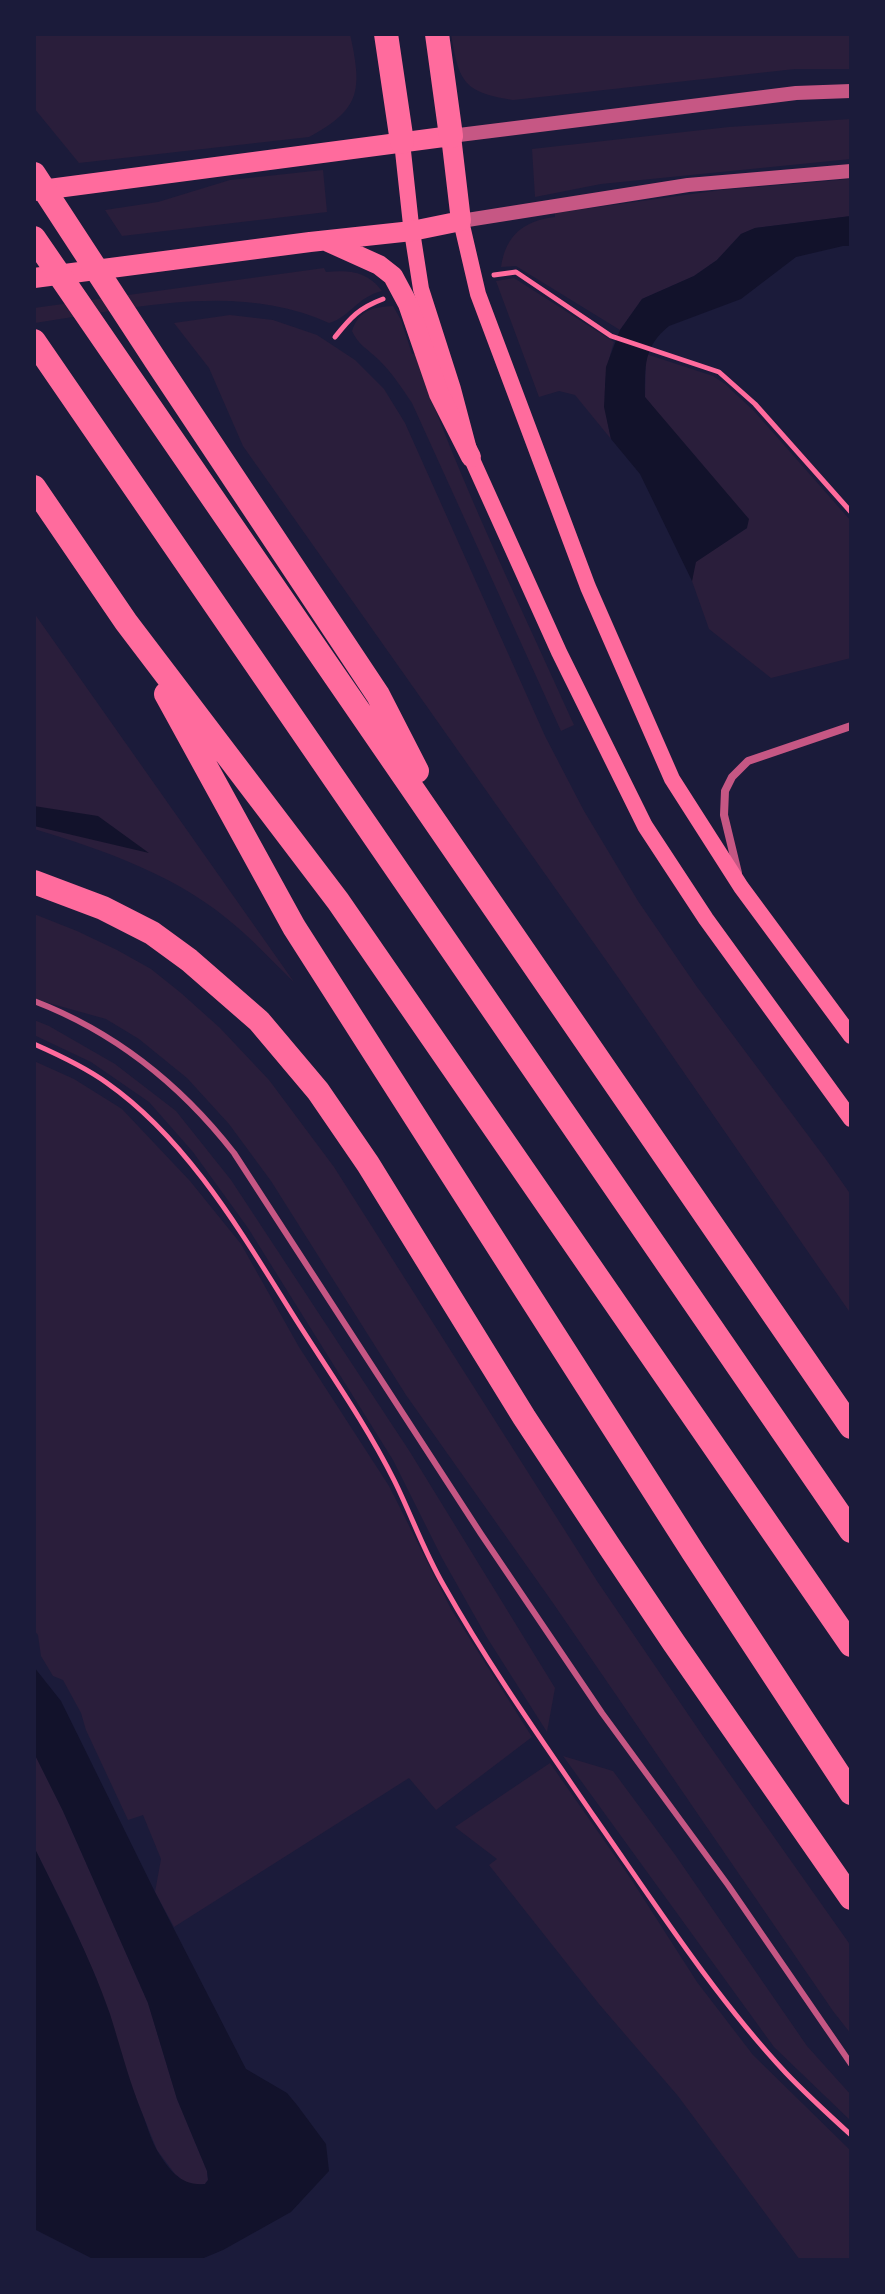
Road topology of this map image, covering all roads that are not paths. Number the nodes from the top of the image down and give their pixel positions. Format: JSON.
{"nodes":[{"id":1,"x":386,"y":34,"type":"edge"},
{"id":2,"x":437,"y":34,"type":"edge"},
{"id":3,"x":851,"y":91,"type":"edge"},
{"id":4,"x":451,"y":136,"type":"junction"},
{"id":5,"x":402,"y":142,"type":"junction"},
{"id":6,"x":851,"y":171,"type":"edge"},
{"id":7,"x":34,"y":174,"type":"edge"},
{"id":8,"x":34,"y":191,"type":"edge"},
{"id":9,"x":461,"y":221,"type":"junction"},
{"id":10,"x":412,"y":231,"type":"junction"},
{"id":11,"x":34,"y":238,"type":"edge"},
{"id":12,"x":324,"y":241,"type":"junction"},
{"id":13,"x":34,"y":278,"type":"edge"},
{"id":14,"x":34,"y":341,"type":"edge"},
{"id":15,"x":471,"y":457,"type":"junction"},
{"id":16,"x":34,"y":487,"type":"edge"},
{"id":17,"x":126,"y":622,"type":"junction"},
{"id":18,"x":851,"y":726,"type":"edge"},
{"id":19,"x":460,"y":856,"type":"junction"},
{"id":20,"x":34,"y":882,"type":"edge"},
{"id":21,"x":741,"y":887,"type":"junction"},
{"id":22,"x":34,"y":1001,"type":"edge"},
{"id":23,"x":851,"y":1036,"type":"edge"},
{"id":24,"x":851,"y":1119,"type":"edge"},
{"id":25,"x":851,"y":1427,"type":"edge"},
{"id":26,"x":851,"y":1531,"type":"edge"},
{"id":27,"x":851,"y":1645,"type":"edge"},
{"id":28,"x":851,"y":1793,"type":"edge"},
{"id":29,"x":851,"y":1898,"type":"edge"},
{"id":30,"x":851,"y":2064,"type":"edge"}],
"edges":[{"from":1,"to":5,"type":"highway"},
{"from":2,"to":4,"type":"highway"},
{"from":3,"to":4,"type":"street"},
{"from":4,"to":5,"type":"main road"},
{"from":4,"to":9,"type":"main road"},
{"from":5,"to":8,"type":"main road"},
{"from":5,"to":10,"type":"main road"},
{"from":6,"to":9,"type":"street"},
{"from":7,"to":19,"type":"highway"},
{"from":9,"to":10,"type":"main road"},
{"from":9,"to":21,"type":"main road"},
{"from":10,"to":12,"type":"main road"},
{"from":10,"to":15,"type":"main road"},
{"from":11,"to":19,"type":"highway"},
{"from":12,"to":13,"type":"main road"},
{"from":12,"to":15,"type":"main road"},
{"from":14,"to":26,"type":"highway"},
{"from":15,"to":24,"type":"main road"},
{"from":16,"to":17,"type":"highway"},
{"from":17,"to":27,"type":"highway"},
{"from":17,"to":28,"type":"highway"},
{"from":18,"to":21,"type":"street"},
{"from":19,"to":25,"type":"highway"},
{"from":20,"to":29,"type":"highway"},
{"from":21,"to":23,"type":"main road"},
{"from":22,"to":30,"type":"lane"}]}
